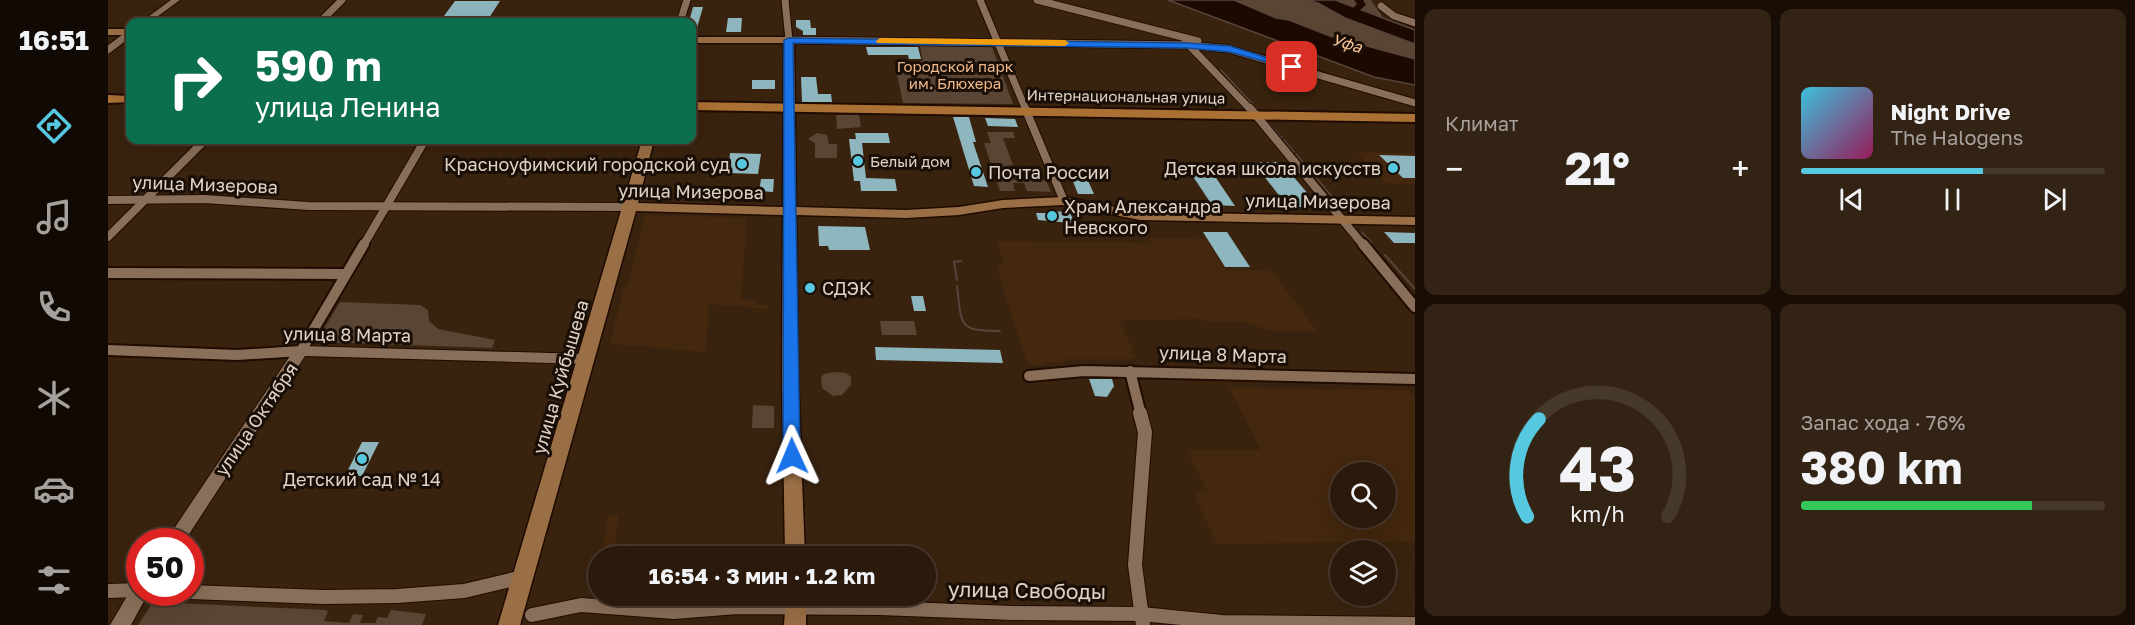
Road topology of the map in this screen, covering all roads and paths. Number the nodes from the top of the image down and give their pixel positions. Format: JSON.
{"nodes":[{"id":1,"x":176,"y":0,"type":"edge"},
{"id":2,"x":342,"y":0,"type":"edge"},
{"id":3,"x":687,"y":0,"type":"edge"},
{"id":4,"x":786,"y":0,"type":"edge"},
{"id":5,"x":980,"y":0,"type":"edge"},
{"id":6,"x":1037,"y":0,"type":"edge"},
{"id":7,"x":1381,"y":6,"type":"dead end"},
{"id":8,"x":151,"y":18,"type":"edge"},
{"id":9,"x":324,"y":18,"type":"edge"},
{"id":10,"x":681,"y":18,"type":"edge"},
{"id":11,"x":1415,"y":23,"type":"edge"},
{"id":12,"x":108,"y":32,"type":"edge"},
{"id":13,"x":126,"y":33,"type":"edge"},
{"id":14,"x":126,"y":36,"type":"edge"},
{"id":15,"x":696,"y":39,"type":"edge"},
{"id":16,"x":789,"y":40,"type":"junction"},
{"id":17,"x":1185,"y":41,"type":"junction"},
{"id":18,"x":999,"y":42,"type":"junction"},
{"id":19,"x":108,"y":50,"type":"edge"},
{"id":20,"x":108,"y":99,"type":"edge"},
{"id":21,"x":126,"y":99,"type":"edge"},
{"id":22,"x":1415,"y":103,"type":"edge"},
{"id":23,"x":696,"y":106,"type":"edge"},
{"id":24,"x":789,"y":108,"type":"junction"},
{"id":25,"x":1027,"y":110,"type":"junction"},
{"id":26,"x":1256,"y":115,"type":"junction"},
{"id":27,"x":1415,"y":117,"type":"edge"},
{"id":28,"x":201,"y":144,"type":"edge"},
{"id":29,"x":423,"y":144,"type":"edge"},
{"id":30,"x":647,"y":144,"type":"edge"},
{"id":31,"x":147,"y":198,"type":"junction"},
{"id":32,"x":108,"y":200,"type":"edge"},
{"id":33,"x":1064,"y":201,"type":"junction"},
{"id":34,"x":388,"y":205,"type":"junction"},
{"id":35,"x":630,"y":207,"type":"junction"},
{"id":36,"x":790,"y":211,"type":"junction"},
{"id":37,"x":1343,"y":220,"type":"junction"},
{"id":38,"x":1415,"y":221,"type":"edge"},
{"id":39,"x":108,"y":237,"type":"edge"},
{"id":40,"x":108,"y":273,"type":"edge"},
{"id":41,"x":345,"y":274,"type":"junction"},
{"id":42,"x":1415,"y":307,"type":"edge"},
{"id":43,"x":108,"y":350,"type":"edge"},
{"id":44,"x":301,"y":351,"type":"junction"},
{"id":45,"x":585,"y":359,"type":"junction"},
{"id":46,"x":1130,"y":371,"type":"junction"},
{"id":47,"x":1029,"y":376,"type":"dead end"},
{"id":48,"x":1415,"y":379,"type":"edge"},
{"id":49,"x":183,"y":528,"type":"edge"},
{"id":50,"x":795,"y":546,"type":"edge"},
{"id":51,"x":523,"y":578,"type":"junction"},
{"id":52,"x":108,"y":591,"type":"edge"},
{"id":53,"x":126,"y":591,"type":"edge"},
{"id":54,"x":204,"y":593,"type":"edge"},
{"id":55,"x":131,"y":606,"type":"edge"},
{"id":56,"x":796,"y":609,"type":"edge"},
{"id":57,"x":532,"y":615,"type":"dead end"},
{"id":58,"x":1142,"y":619,"type":"edge"},
{"id":59,"x":1222,"y":624,"type":"edge"},
{"id":60,"x":1415,"y":624,"type":"edge"},
{"id":61,"x":120,"y":625,"type":"edge"},
{"id":62,"x":509,"y":625,"type":"edge"}],
"edges":[{"from":1,"to":8,"type":"street"},
{"from":2,"to":9,"type":"street"},
{"from":3,"to":10,"type":"street"},
{"from":4,"to":16,"type":"street"},
{"from":5,"to":18,"type":"street"},
{"from":6,"to":17,"type":"street"},
{"from":7,"to":11,"type":"street"},
{"from":12,"to":13,"type":"main road"},
{"from":14,"to":19,"type":"street"},
{"from":15,"to":16,"type":"main road"},
{"from":16,"to":18,"type":"street"},
{"from":16,"to":24,"type":"main road"},
{"from":17,"to":18,"type":"street"},
{"from":17,"to":22,"type":"street"},
{"from":17,"to":26,"type":"street"},
{"from":18,"to":25,"type":"street"},
{"from":20,"to":21,"type":"main road"},
{"from":23,"to":24,"type":"main road","name":"Интернациональная улица"},
{"from":24,"to":25,"type":"main road","name":"Интернациональная улица"},
{"from":24,"to":36,"type":"main road"},
{"from":25,"to":26,"type":"main road","name":"Интернациональная улица"},
{"from":25,"to":33,"type":"street"},
{"from":26,"to":27,"type":"main road","name":"Интернациональная улица"},
{"from":26,"to":37,"type":"street"},
{"from":28,"to":31,"type":"street"},
{"from":29,"to":34,"type":"street","name":"улица Октября"},
{"from":30,"to":35,"type":"main road","name":"улица Куйбышева"},
{"from":31,"to":32,"type":"street","name":"улица Мизерова"},
{"from":31,"to":34,"type":"street","name":"улица Мизерова"},
{"from":31,"to":39,"type":"street"},
{"from":33,"to":36,"type":"main road","name":"улица Мизерова"},
{"from":33,"to":37,"type":"main road","name":"улица Мизерова"},
{"from":34,"to":35,"type":"street","name":"улица Мизерова"},
{"from":34,"to":41,"type":"street","name":"улица Октября"},
{"from":35,"to":36,"type":"main road","name":"улица Мизерова"},
{"from":35,"to":45,"type":"main road","name":"улица Куйбышева"},
{"from":36,"to":50,"type":"main road"},
{"from":37,"to":38,"type":"main road","name":"улица Мизерова"},
{"from":37,"to":42,"type":"street"},
{"from":40,"to":41,"type":"street"},
{"from":41,"to":44,"type":"street","name":"улица Октября"},
{"from":43,"to":44,"type":"street","name":"улица 8 Марта"},
{"from":44,"to":45,"type":"street","name":"улица 8 Марта"},
{"from":44,"to":49,"type":"street","name":"улица Октября"},
{"from":45,"to":51,"type":"main road","name":"улица Куйбышева"},
{"from":46,"to":47,"type":"street","name":"улица 8 Марта"},
{"from":46,"to":48,"type":"street","name":"улица 8 Марта"},
{"from":46,"to":58,"type":"street"},
{"from":51,"to":54,"type":"street"},
{"from":51,"to":62,"type":"main road","name":"улица Куйбышева"},
{"from":52,"to":53,"type":"street"},
{"from":55,"to":61,"type":"street"},
{"from":56,"to":57,"type":"street","name":"улица Свободы"},
{"from":56,"to":58,"type":"street","name":"улица Свободы"},
{"from":58,"to":59,"type":"street","name":"улица Свободы"},
{"from":59,"to":60,"type":"street","name":"улица Свободы"}]}
